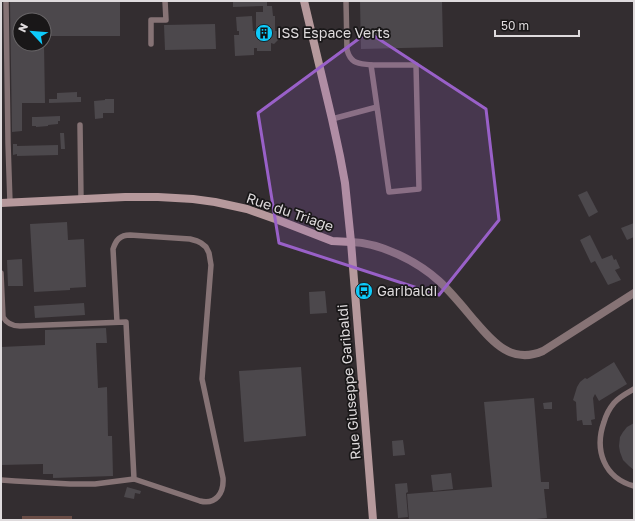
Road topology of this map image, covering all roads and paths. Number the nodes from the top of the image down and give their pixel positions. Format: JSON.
{"nodes":[{"id":1,"x":6,"y":1,"type":"edge"},
{"id":2,"x":166,"y":1,"type":"edge"},
{"id":3,"x":304,"y":1,"type":"edge"},
{"id":4,"x":346,"y":1,"type":"edge"},
{"id":5,"x":151,"y":44,"type":"dead end"},
{"id":6,"x":371,"y":65,"type":"junction"},
{"id":7,"x":378,"y":107,"type":"junction"},
{"id":8,"x":332,"y":119,"type":"junction"},
{"id":9,"x":80,"y":125,"type":"dead end"},
{"id":10,"x":81,"y":199,"type":"junction"},
{"id":11,"x":10,"y":202,"type":"junction"},
{"id":12,"x":1,"y":203,"type":"edge"},
{"id":13,"x":351,"y":242,"type":"junction"},
{"id":14,"x":1,"y":273,"type":"edge"},
{"id":15,"x":634,"y":293,"type":"edge"},
{"id":16,"x":117,"y":322,"type":"junction"},
{"id":17,"x":634,"y":388,"type":"edge"},
{"id":18,"x":134,"y":479,"type":"junction"},
{"id":19,"x":1,"y":480,"type":"edge"},
{"id":20,"x":634,"y":486,"type":"edge"},
{"id":21,"x":373,"y":520,"type":"edge"}],
"edges":[{"from":1,"to":11,"type":"lane"},
{"from":2,"to":5,"type":"lane"},
{"from":3,"to":8,"type":"street","name":"Rue Giuseppe Garibaldi"},
{"from":4,"to":6,"type":"lane"},
{"from":6,"to":7,"type":"lane"},
{"from":6,"to":7,"type":"lane"},
{"from":7,"to":8,"type":"lane"},
{"from":8,"to":13,"type":"street","name":"Rue Giuseppe Garibaldi"},
{"from":9,"to":10,"type":"lane"},
{"from":10,"to":11,"type":"street","name":"Rue du Triage"},
{"from":10,"to":13,"type":"street","name":"Rue du Triage"},
{"from":11,"to":12,"type":"street","name":"Rue du Triage"},
{"from":13,"to":15,"type":"street","name":"Rue du Triage"},
{"from":13,"to":21,"type":"street","name":"Rue Giuseppe Garibaldi"},
{"from":14,"to":16,"type":"lane"},
{"from":16,"to":18,"type":"lane"},
{"from":16,"to":18,"type":"lane"},
{"from":17,"to":20,"type":"lane"},
{"from":18,"to":19,"type":"lane"}]}
